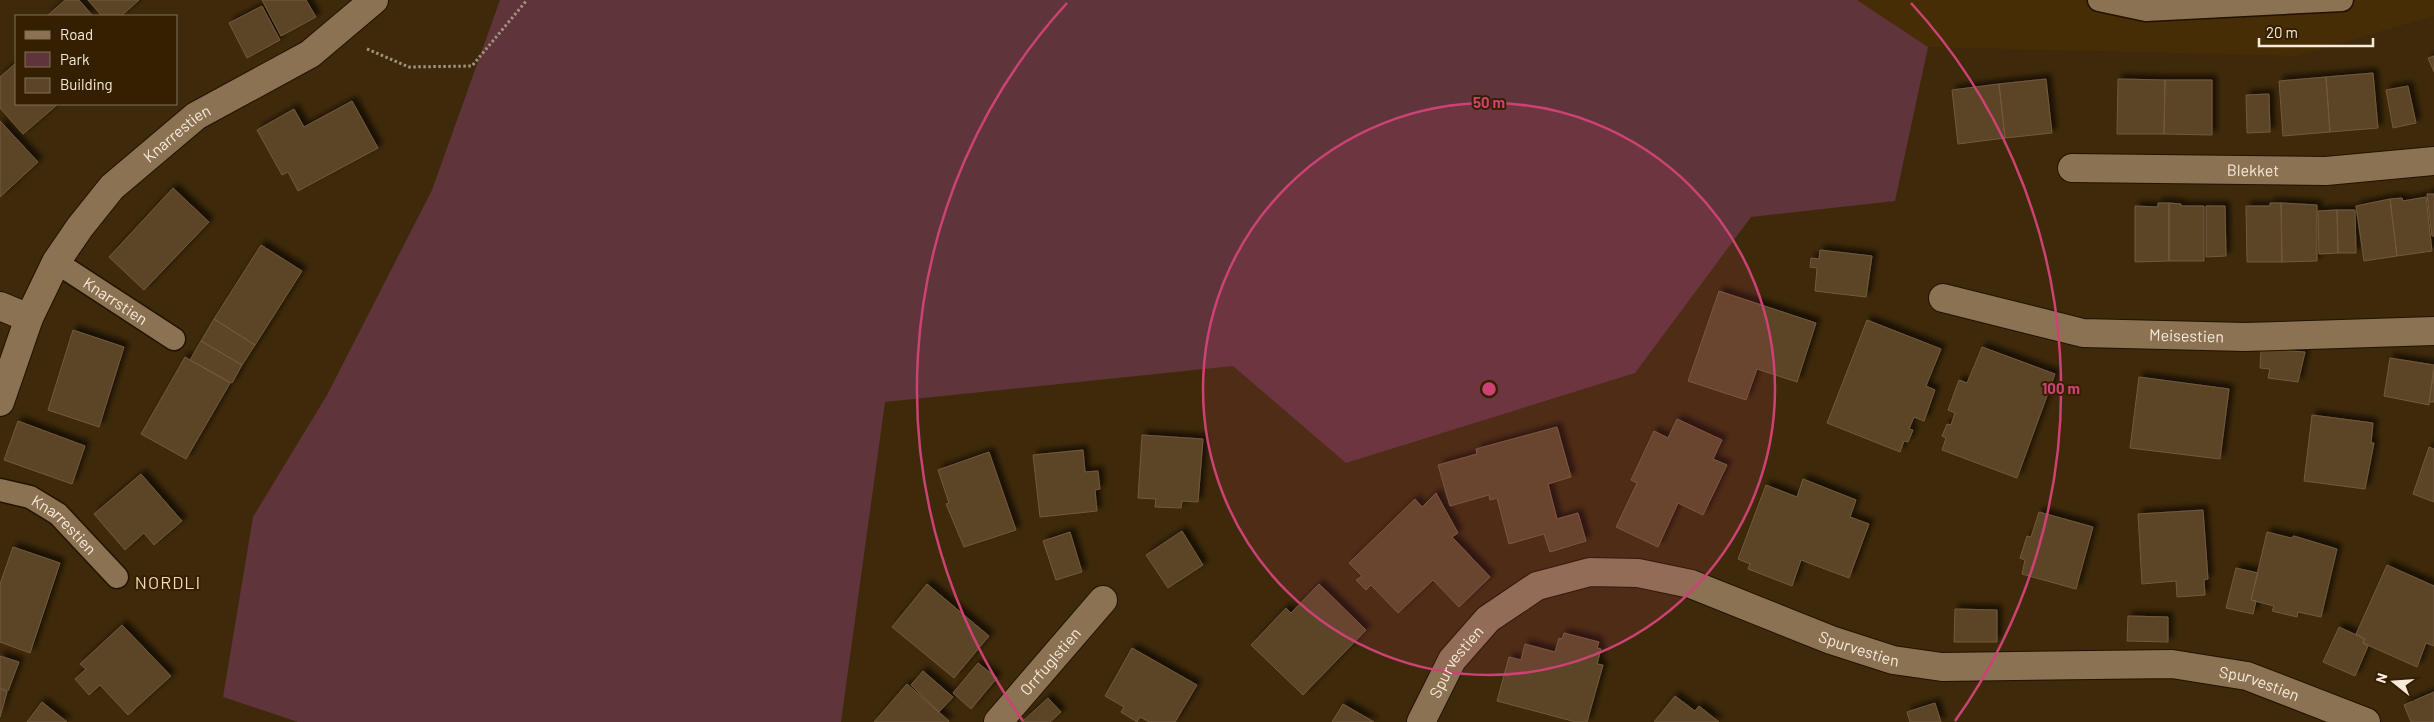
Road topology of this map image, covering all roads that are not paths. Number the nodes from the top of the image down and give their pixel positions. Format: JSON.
{"nodes":[{"id":1,"x":374,"y":0,"type":"edge"},
{"id":2,"x":2099,"y":0,"type":"edge"},
{"id":3,"x":2342,"y":0,"type":"edge"},
{"id":4,"x":2434,"y":161,"type":"edge"},
{"id":5,"x":2072,"y":168,"type":"dead end"},
{"id":6,"x":56,"y":262,"type":"junction"},
{"id":7,"x":1943,"y":298,"type":"dead end"},
{"id":8,"x":0,"y":306,"type":"edge"},
{"id":9,"x":29,"y":318,"type":"junction"},
{"id":10,"x":2434,"y":331,"type":"edge"},
{"id":11,"x":174,"y":340,"type":"dead end"},
{"id":12,"x":0,"y":402,"type":"edge"},
{"id":13,"x":0,"y":490,"type":"edge"},
{"id":14,"x":117,"y":577,"type":"dead end"},
{"id":15,"x":1103,"y":600,"type":"dead end"},
{"id":16,"x":998,"y":722,"type":"edge"},
{"id":17,"x":1421,"y":722,"type":"edge"},
{"id":18,"x":2366,"y":722,"type":"edge"}],
"edges":[{"from":1,"to":6,"type":"street","name":"Knarrestien"},
{"from":2,"to":3,"type":"lane"},
{"from":4,"to":5,"type":"street","name":"Blekket"},
{"from":6,"to":9,"type":"street","name":"Knarrestien"},
{"from":6,"to":11,"type":"lane","name":"Knarrstien"},
{"from":7,"to":10,"type":"street","name":"Meisestien"},
{"from":8,"to":9,"type":"street"},
{"from":9,"to":12,"type":"street","name":"Knarrestien"},
{"from":13,"to":14,"type":"lane","name":"Knarrestien"},
{"from":15,"to":16,"type":"street","name":"Orrfuglstien"},
{"from":17,"to":18,"type":"street","name":"Spurvestien"}]}
